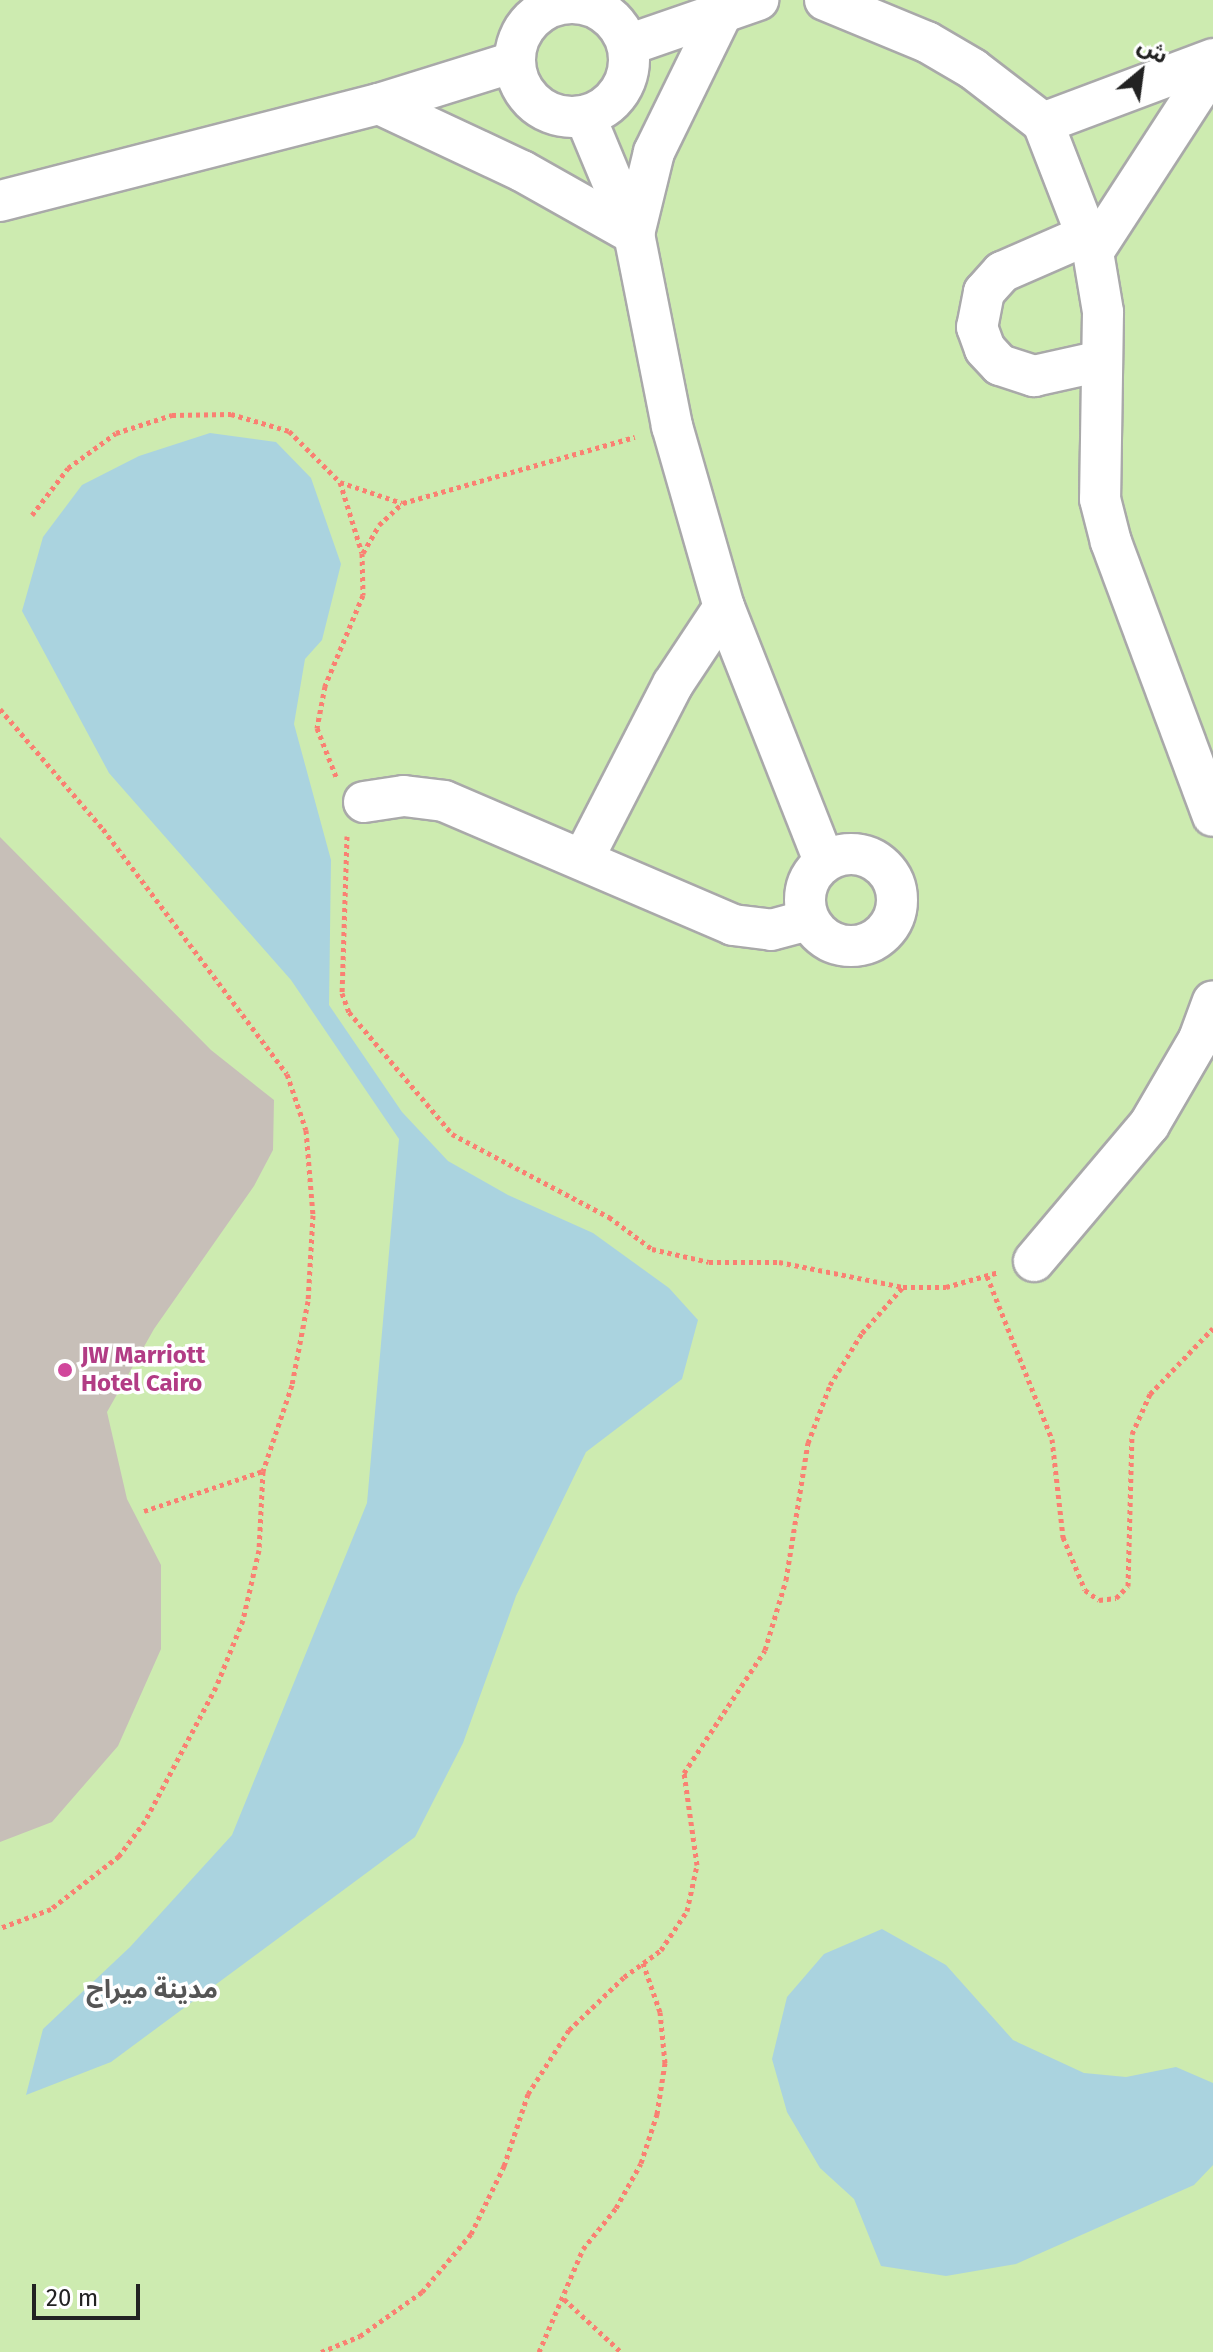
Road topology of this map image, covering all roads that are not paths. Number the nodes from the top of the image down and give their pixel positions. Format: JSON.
{"nodes":[{"id":1,"x":825,"y":0,"type":"edge"},
{"id":2,"x":560,"y":1,"type":"edge"},
{"id":3,"x":741,"y":5,"type":"edge"},
{"id":4,"x":628,"y":45,"type":"junction"},
{"id":5,"x":1213,"y":59,"type":"edge"},
{"id":6,"x":514,"y":62,"type":"junction"},
{"id":7,"x":1213,"y":67,"type":"edge"},
{"id":8,"x":379,"y":104,"type":"junction"},
{"id":9,"x":585,"y":116,"type":"junction"},
{"id":10,"x":1043,"y":123,"type":"junction"},
{"id":11,"x":0,"y":201,"type":"edge"},
{"id":12,"x":634,"y":234,"type":"junction"},
{"id":13,"x":1091,"y":243,"type":"junction"},
{"id":14,"x":1101,"y":361,"type":"junction"},
{"id":15,"x":724,"y":607,"type":"junction"},
{"id":16,"x":349,"y":804,"type":"road end"},
{"id":17,"x":1213,"y":816,"type":"edge"},
{"id":18,"x":583,"y":859,"type":"junction"},
{"id":19,"x":824,"y":861,"type":"junction"},
{"id":20,"x":808,"y":920,"type":"junction"},
{"id":21,"x":1213,"y":1001,"type":"edge"},
{"id":22,"x":1034,"y":1261,"type":"road end"}],
"edges":[{"from":1,"to":10,"type":"street"},
{"from":2,"to":4,"type":"street"},
{"from":2,"to":6,"type":"street"},
{"from":3,"to":4,"type":"street"},
{"from":3,"to":12,"type":"street"},
{"from":4,"to":9,"type":"street"},
{"from":5,"to":10,"type":"street"},
{"from":6,"to":8,"type":"street"},
{"from":6,"to":9,"type":"street"},
{"from":7,"to":13,"type":"street"},
{"from":8,"to":11,"type":"street"},
{"from":8,"to":12,"type":"street"},
{"from":9,"to":12,"type":"street"},
{"from":10,"to":13,"type":"street"},
{"from":12,"to":15,"type":"street"},
{"from":13,"to":14,"type":"street"},
{"from":13,"to":14,"type":"street"},
{"from":14,"to":17,"type":"street"},
{"from":15,"to":18,"type":"street"},
{"from":15,"to":19,"type":"street"},
{"from":16,"to":18,"type":"street"},
{"from":18,"to":20,"type":"street"},
{"from":19,"to":20,"type":"street"},
{"from":19,"to":20,"type":"street"},
{"from":21,"to":22,"type":"street"}]}
